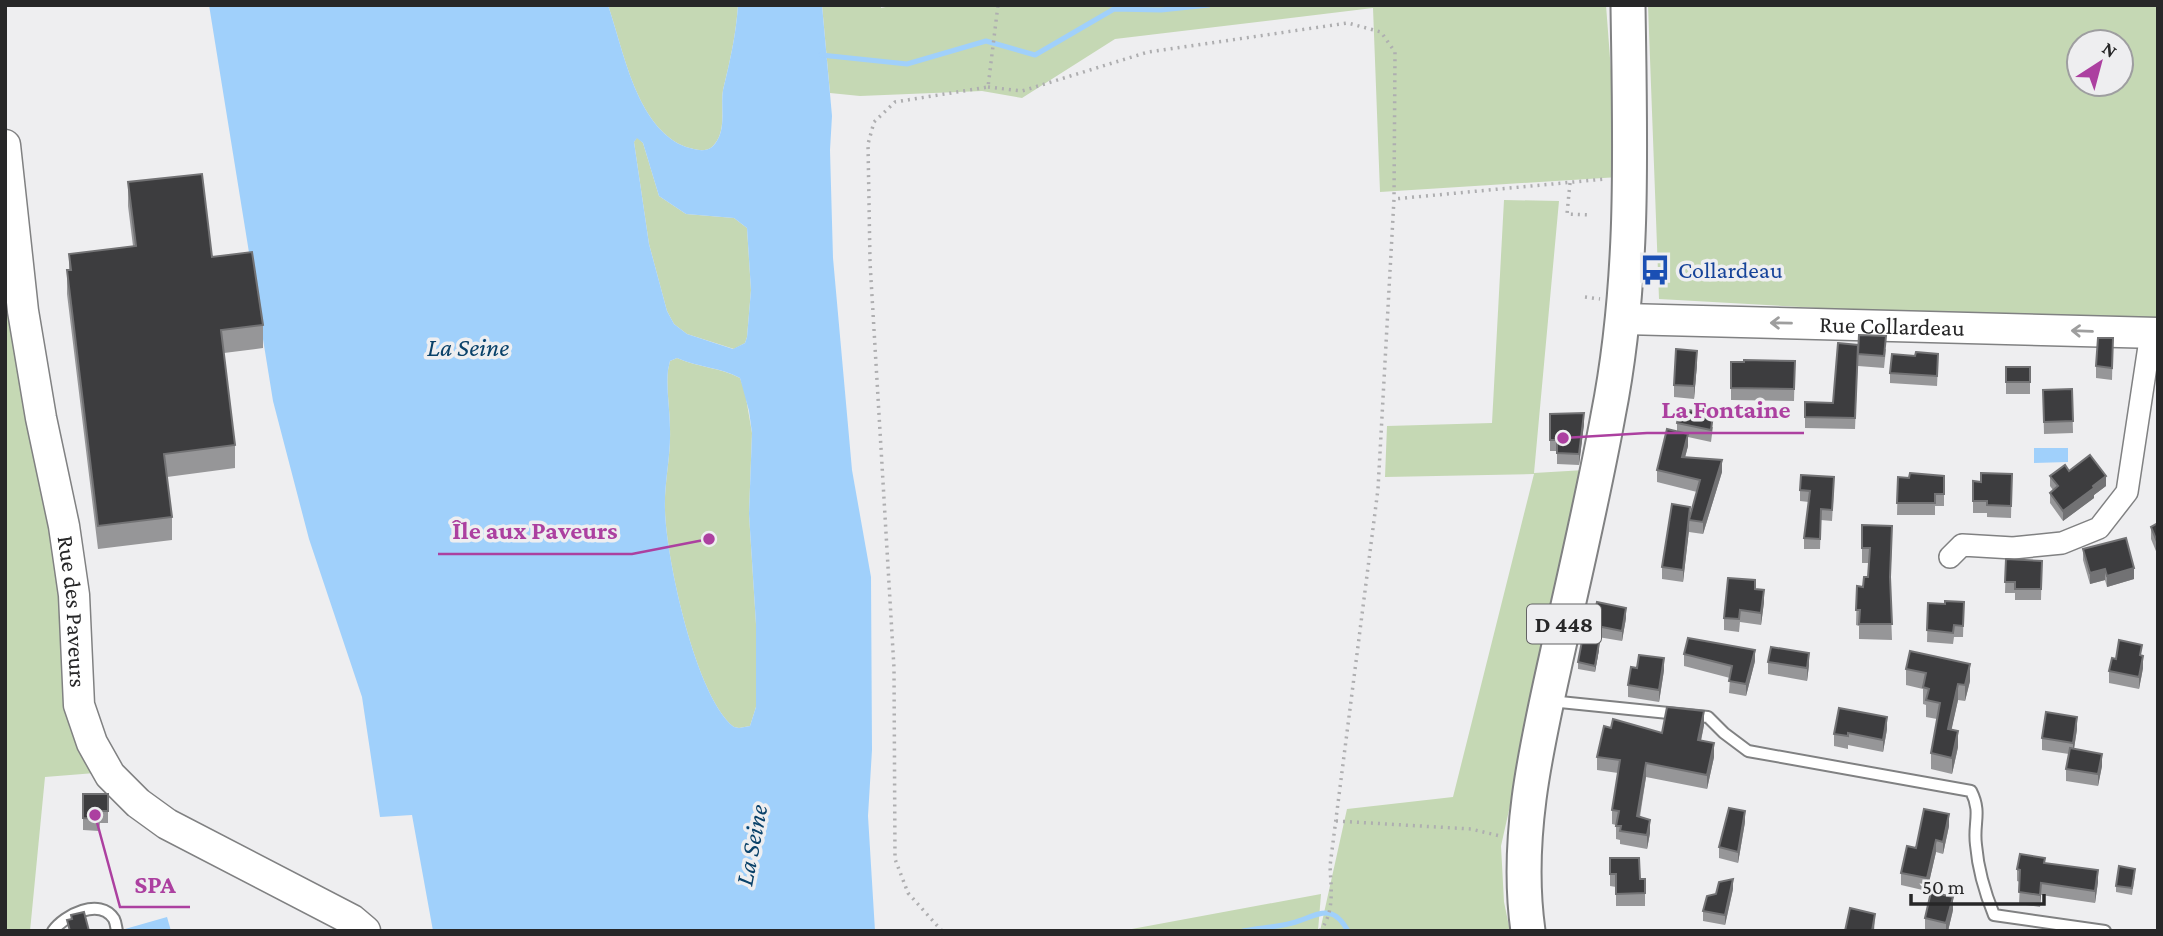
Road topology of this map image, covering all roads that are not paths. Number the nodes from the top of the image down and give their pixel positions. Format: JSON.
{"nodes":[{"id":1,"x":1628,"y":5,"type":"edge"},
{"id":2,"x":5,"y":145,"type":"edge"},
{"id":3,"x":1624,"y":319,"type":"junction"},
{"id":4,"x":2154,"y":333,"type":"edge"},
{"id":5,"x":1950,"y":556,"type":"dead end"},
{"id":6,"x":1547,"y":701,"type":"junction"},
{"id":7,"x":53,"y":931,"type":"edge"},
{"id":8,"x":117,"y":931,"type":"edge"},
{"id":9,"x":365,"y":931,"type":"edge"},
{"id":10,"x":1528,"y":931,"type":"edge"},
{"id":11,"x":2105,"y":931,"type":"edge"}],
"edges":[{"from":1,"to":3,"type":"main road","number":"D 448"},
{"from":2,"to":9,"type":"street","name":"Rue des Paveurs"},
{"from":4,"to":3,"type":"street","name":"Rue Collardeau","one_way":true},
{"from":3,"to":6,"type":"main road","number":"D 448"},
{"from":4,"to":5,"type":"street"},
{"from":6,"to":10,"type":"main road","number":"D 448"},
{"from":6,"to":11,"type":"lane"},
{"from":7,"to":8,"type":"lane"}]}
